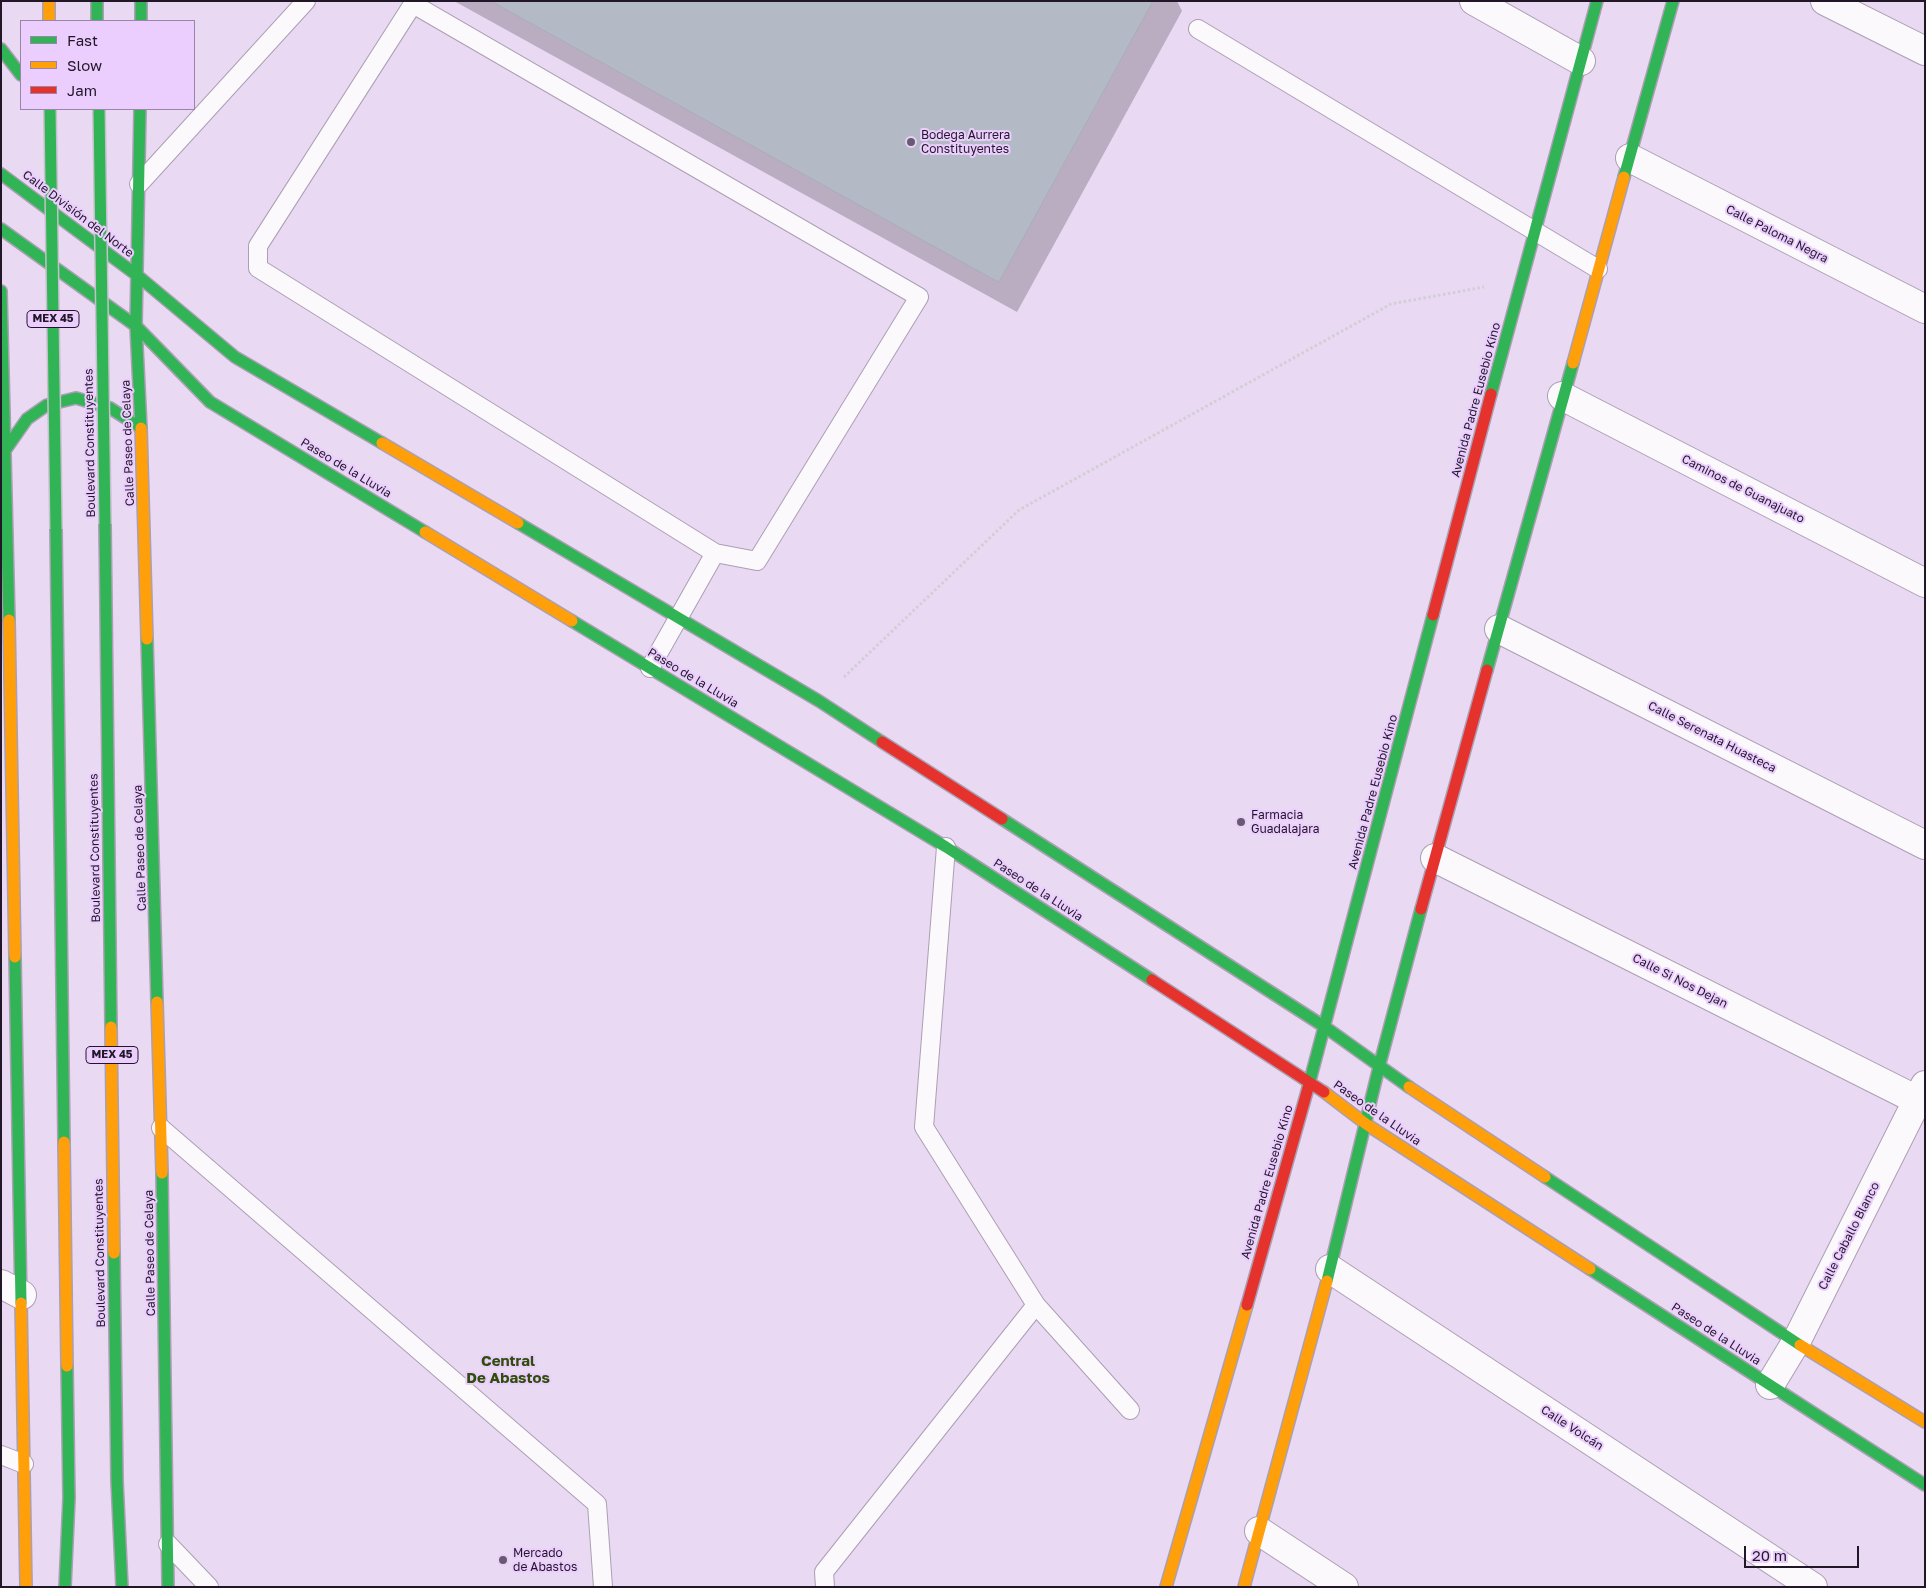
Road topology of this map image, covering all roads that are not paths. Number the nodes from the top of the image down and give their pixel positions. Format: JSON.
{"nodes":[{"id":1,"x":49,"y":1,"type":"edge"},
{"id":2,"x":97,"y":1,"type":"edge"},
{"id":3,"x":141,"y":1,"type":"edge"},
{"id":4,"x":306,"y":1,"type":"edge"},
{"id":5,"x":1474,"y":1,"type":"edge"},
{"id":6,"x":1598,"y":1,"type":"edge"},
{"id":7,"x":1673,"y":1,"type":"edge"},
{"id":8,"x":1825,"y":1,"type":"edge"},
{"id":9,"x":410,"y":3,"type":"edge"},
{"id":10,"x":49,"y":20,"type":"edge"},
{"id":11,"x":97,"y":20,"type":"edge"},
{"id":12,"x":141,"y":20,"type":"edge"},
{"id":13,"x":1198,"y":29,"type":"dead end"},
{"id":14,"x":1,"y":49,"type":"edge"},
{"id":15,"x":1925,"y":51,"type":"edge"},
{"id":16,"x":1581,"y":61,"type":"junction"},
{"id":17,"x":20,"y":74,"type":"edge"},
{"id":18,"x":50,"y":110,"type":"edge"},
{"id":19,"x":99,"y":110,"type":"edge"},
{"id":20,"x":140,"y":110,"type":"edge"},
{"id":21,"x":1630,"y":158,"type":"junction"},
{"id":22,"x":1,"y":174,"type":"edge"},
{"id":23,"x":139,"y":184,"type":"junction"},
{"id":24,"x":1,"y":229,"type":"edge"},
{"id":25,"x":1534,"y":231,"type":"junction"},
{"id":26,"x":1598,"y":269,"type":"junction"},
{"id":27,"x":138,"y":276,"type":"junction"},
{"id":28,"x":1,"y":291,"type":"edge"},
{"id":29,"x":1925,"y":309,"type":"edge"},
{"id":30,"x":2,"y":319,"type":"edge"},
{"id":31,"x":136,"y":326,"type":"junction"},
{"id":32,"x":1562,"y":396,"type":"junction"},
{"id":33,"x":142,"y":428,"type":"junction"},
{"id":34,"x":4,"y":448,"type":"edge"},
{"id":35,"x":715,"y":553,"type":"junction"},
{"id":36,"x":5,"y":565,"type":"edge"},
{"id":37,"x":1925,"y":583,"type":"edge"},
{"id":38,"x":679,"y":618,"type":"junction"},
{"id":39,"x":1499,"y":629,"type":"junction"},
{"id":40,"x":650,"y":668,"type":"junction"},
{"id":41,"x":1925,"y":845,"type":"edge"},
{"id":42,"x":946,"y":847,"type":"junction"},
{"id":43,"x":1435,"y":858,"type":"junction"},
{"id":44,"x":1325,"y":1027,"type":"junction"},
{"id":45,"x":1379,"y":1067,"type":"junction"},
{"id":46,"x":1310,"y":1082,"type":"junction"},
{"id":47,"x":1922,"y":1097,"type":"edge"},
{"id":48,"x":1366,"y":1124,"type":"junction"},
{"id":49,"x":162,"y":1128,"type":"junction"},
{"id":50,"x":1330,"y":1269,"type":"junction"},
{"id":51,"x":12,"y":1290,"type":"edge"},
{"id":52,"x":1036,"y":1305,"type":"junction"},
{"id":53,"x":1796,"y":1342,"type":"junction"},
{"id":54,"x":1770,"y":1385,"type":"junction"},
{"id":55,"x":1130,"y":1410,"type":"dead end"},
{"id":56,"x":1925,"y":1422,"type":"edge"},
{"id":57,"x":1,"y":1455,"type":"edge"},
{"id":58,"x":24,"y":1464,"type":"junction"},
{"id":59,"x":1925,"y":1485,"type":"edge"},
{"id":60,"x":1259,"y":1531,"type":"junction"},
{"id":61,"x":168,"y":1544,"type":"junction"},
{"id":62,"x":26,"y":1587,"type":"edge"},
{"id":63,"x":65,"y":1587,"type":"edge"},
{"id":64,"x":122,"y":1587,"type":"edge"},
{"id":65,"x":168,"y":1587,"type":"edge"},
{"id":66,"x":209,"y":1587,"type":"edge"},
{"id":67,"x":603,"y":1587,"type":"edge"},
{"id":68,"x":825,"y":1587,"type":"edge"},
{"id":69,"x":1166,"y":1587,"type":"edge"},
{"id":70,"x":1244,"y":1587,"type":"edge"},
{"id":71,"x":1344,"y":1587,"type":"edge"},
{"id":72,"x":1813,"y":1587,"type":"edge"}],
"edges":[{"from":1,"to":10,"type":"main road"},
{"from":2,"to":11,"type":"main road"},
{"from":3,"to":12,"type":"main road"},
{"from":4,"to":23,"type":"lane"},
{"from":5,"to":16,"type":"street"},
{"from":6,"to":16,"type":"main road","name":"Avenida Padre Eusebio Kino"},
{"from":7,"to":21,"type":"main road"},
{"from":8,"to":15,"type":"street"},
{"from":9,"to":35,"type":"lane"},
{"from":9,"to":35,"type":"lane"},
{"from":13,"to":25,"type":"lane"},
{"from":14,"to":17,"type":"main road"},
{"from":16,"to":25,"type":"main road","name":"Avenida Padre Eusebio Kino"},
{"from":18,"to":63,"type":"main road","number":"MEX 45","bridge":true},
{"from":19,"to":64,"type":"main road","name":"Boulevard Constituyentes","number":"MEX 45","bridge":true},
{"from":20,"to":23,"type":"main road","name":"Calle Paseo de Celaya"},
{"from":21,"to":26,"type":"main road"},
{"from":21,"to":29,"type":"street","name":"Calle Paloma Negra"},
{"from":22,"to":27,"type":"main road","name":"Calle División del Norte"},
{"from":23,"to":27,"type":"main road","name":"Calle Paseo de Celaya"},
{"from":24,"to":31,"type":"main road"},
{"from":25,"to":26,"type":"lane"},
{"from":25,"to":44,"type":"main road","name":"Avenida Padre Eusebio Kino"},
{"from":26,"to":32,"type":"main road"},
{"from":27,"to":31,"type":"main road","name":"Calle Paseo de Celaya"},
{"from":27,"to":38,"type":"main road"},
{"from":28,"to":30,"type":"main road"},
{"from":30,"to":34,"type":"main road"},
{"from":31,"to":33,"type":"main road","name":"Calle Paseo de Celaya"},
{"from":31,"to":40,"type":"main road","name":"Paseo de la Lluvia"},
{"from":32,"to":37,"type":"street","name":"Caminos de Guanajuato"},
{"from":32,"to":39,"type":"main road"},
{"from":33,"to":34,"type":"main road"},
{"from":33,"to":49,"type":"main road","name":"Calle Paseo de Celaya"},
{"from":34,"to":36,"type":"main road"},
{"from":35,"to":38,"type":"lane"},
{"from":36,"to":51,"type":"main road"},
{"from":38,"to":40,"type":"lane"},
{"from":38,"to":44,"type":"main road"},
{"from":39,"to":41,"type":"street","name":"Calle Serenata Huasteca"},
{"from":39,"to":43,"type":"main road"},
{"from":40,"to":42,"type":"main road","name":"Paseo de la Lluvia"},
{"from":42,"to":46,"type":"main road","name":"Paseo de la Lluvia"},
{"from":42,"to":52,"type":"lane"},
{"from":43,"to":45,"type":"main road"},
{"from":43,"to":47,"type":"street","name":"Calle Si Nos Dejan"},
{"from":44,"to":45,"type":"main road"},
{"from":44,"to":46,"type":"main road","name":"Avenida Padre Eusebio Kino"},
{"from":45,"to":48,"type":"main road"},
{"from":45,"to":53,"type":"main road"},
{"from":46,"to":48,"type":"main road","name":"Paseo de la Lluvia"},
{"from":46,"to":69,"type":"main road","name":"Avenida Padre Eusebio Kino"},
{"from":47,"to":53,"type":"street","name":"Calle Caballo Blanco"},
{"from":48,"to":50,"type":"main road"},
{"from":48,"to":54,"type":"main road","name":"Paseo de la Lluvia"},
{"from":49,"to":61,"type":"main road","name":"Calle Paseo de Celaya"},
{"from":49,"to":67,"type":"lane"},
{"from":50,"to":60,"type":"main road"},
{"from":50,"to":72,"type":"street","name":"Calle Volcán"},
{"from":51,"to":58,"type":"main road"},
{"from":52,"to":55,"type":"lane"},
{"from":52,"to":68,"type":"lane"},
{"from":53,"to":54,"type":"street","name":"Calle Caballo Blanco"},
{"from":53,"to":56,"type":"main road"},
{"from":54,"to":59,"type":"main road","name":"Paseo de la Lluvia"},
{"from":57,"to":58,"type":"lane"},
{"from":58,"to":62,"type":"main road"},
{"from":60,"to":70,"type":"main road"},
{"from":60,"to":71,"type":"street"},
{"from":61,"to":65,"type":"main road","name":"Calle Paseo de Celaya"},
{"from":61,"to":66,"type":"lane"}]}
